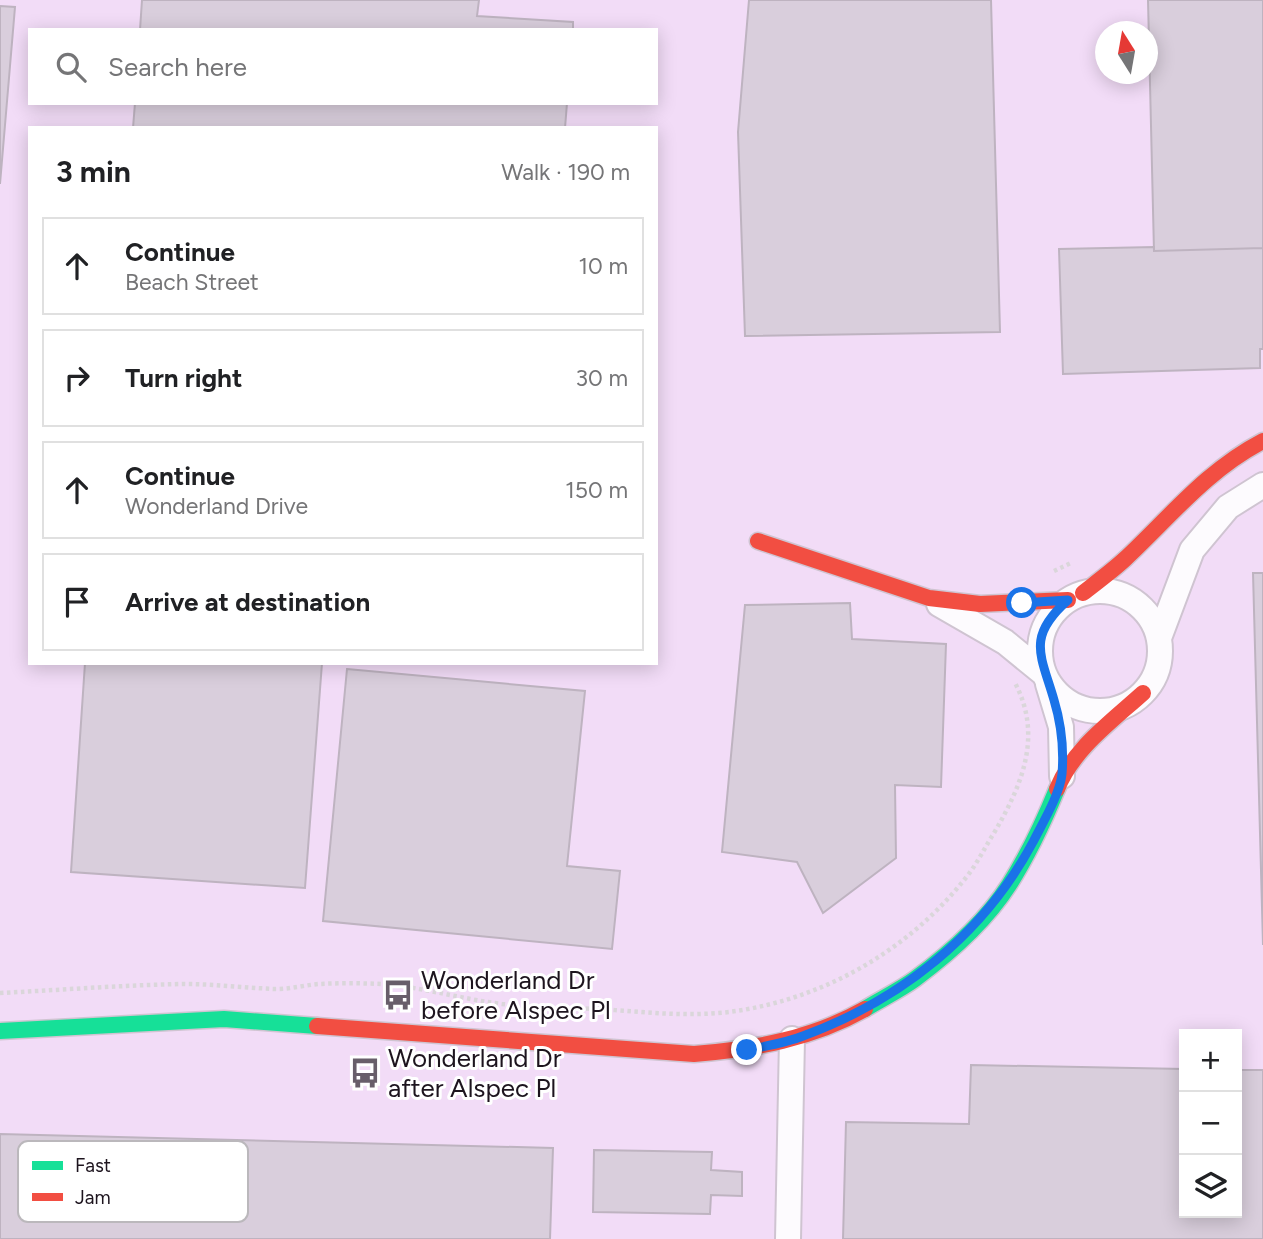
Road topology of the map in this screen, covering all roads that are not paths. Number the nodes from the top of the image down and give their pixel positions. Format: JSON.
{"nodes":[{"id":1,"x":1263,"y":441,"type":"edge"},
{"id":2,"x":1263,"y":485,"type":"edge"},
{"id":3,"x":758,"y":541,"type":"dead end"},
{"id":4,"x":929,"y":597,"type":"junction"},
{"id":5,"x":1075,"y":597,"type":"junction"},
{"id":6,"x":1159,"y":638,"type":"junction"},
{"id":7,"x":1046,"y":678,"type":"junction"},
{"id":8,"x":1143,"y":693,"type":"junction"},
{"id":9,"x":1062,"y":776,"type":"junction"},
{"id":10,"x":0,"y":1031,"type":"edge"},
{"id":11,"x":792,"y":1040,"type":"junction"},
{"id":12,"x":788,"y":1239,"type":"edge"}],
"edges":[{"from":1,"to":5,"type":"street"},
{"from":2,"to":6,"type":"street"},
{"from":3,"to":4,"type":"street"},
{"from":4,"to":5,"type":"street"},
{"from":4,"to":7,"type":"street"},
{"from":5,"to":6,"type":"street"},
{"from":5,"to":7,"type":"street"},
{"from":6,"to":8,"type":"street"},
{"from":7,"to":8,"type":"street"},
{"from":7,"to":9,"type":"street"},
{"from":8,"to":9,"type":"street"},
{"from":9,"to":11,"type":"street"},
{"from":10,"to":11,"type":"street"},
{"from":11,"to":12,"type":"street"}]}
